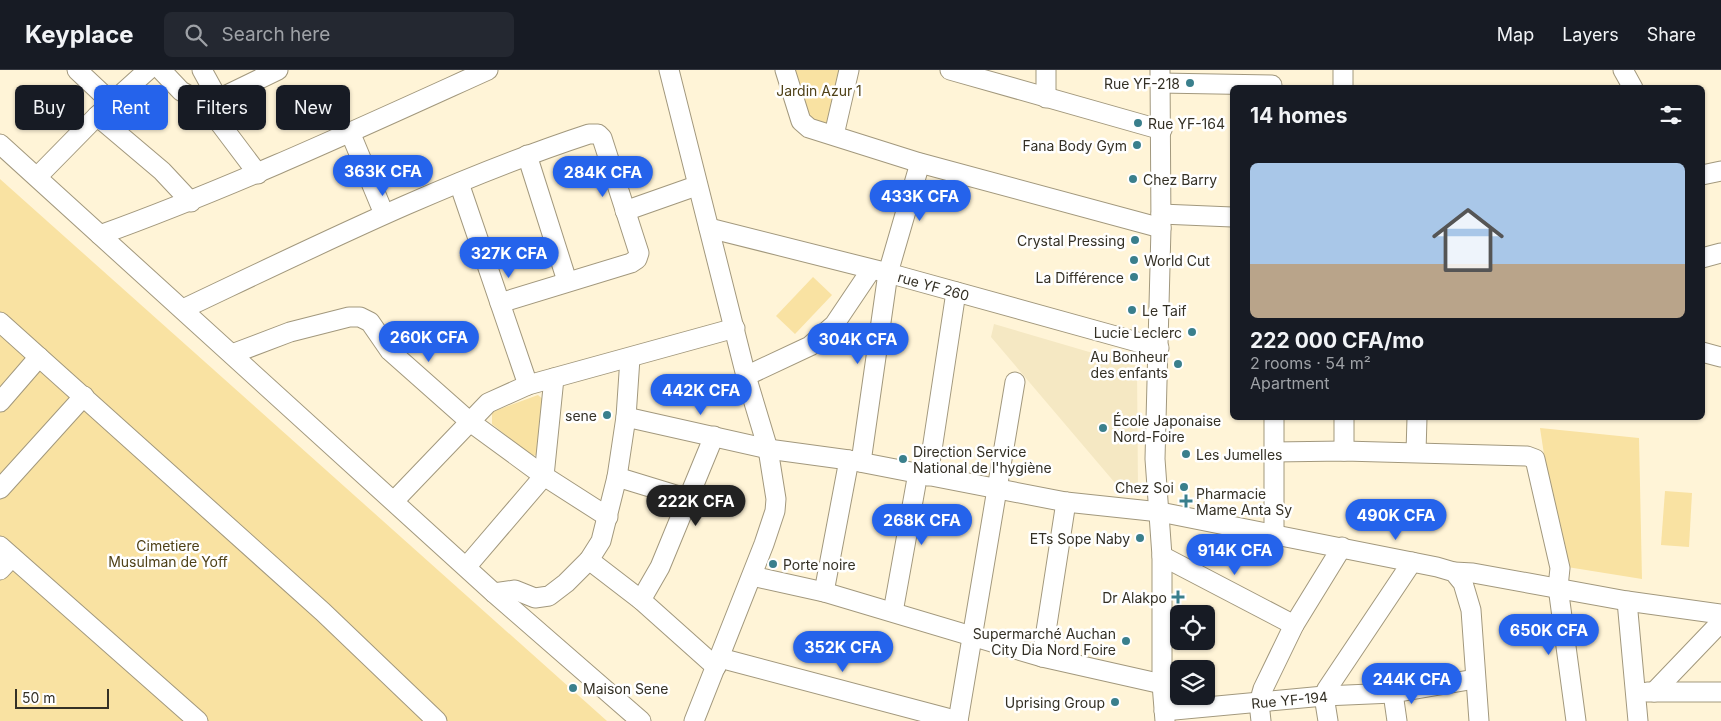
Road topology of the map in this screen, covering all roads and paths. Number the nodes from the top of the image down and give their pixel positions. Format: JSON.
{"nodes":[{"id":1,"x":77,"y":70,"type":"edge"},
{"id":2,"x":148,"y":70,"type":"edge"},
{"id":3,"x":161,"y":70,"type":"edge"},
{"id":4,"x":202,"y":70,"type":"edge"},
{"id":5,"x":278,"y":70,"type":"edge"},
{"id":6,"x":488,"y":70,"type":"edge"},
{"id":7,"x":669,"y":70,"type":"edge"},
{"id":8,"x":785,"y":70,"type":"edge"},
{"id":9,"x":849,"y":70,"type":"edge"},
{"id":10,"x":950,"y":70,"type":"edge"},
{"id":11,"x":1046,"y":70,"type":"edge"},
{"id":12,"x":1343,"y":70,"type":"edge"},
{"id":13,"x":1623,"y":70,"type":"edge"},
{"id":14,"x":1160,"y":77,"type":"edge"},
{"id":15,"x":1272,"y":81,"type":"edge"},
{"id":16,"x":131,"y":85,"type":"edge"},
{"id":17,"x":207,"y":85,"type":"edge"},
{"id":18,"x":247,"y":85,"type":"edge"},
{"id":19,"x":1343,"y":85,"type":"edge"},
{"id":20,"x":1631,"y":85,"type":"edge"},
{"id":21,"x":94,"y":86,"type":"edge"},
{"id":22,"x":178,"y":88,"type":"edge"},
{"id":23,"x":1046,"y":98,"type":"junction"},
{"id":24,"x":94,"y":119,"type":"edge"},
{"id":25,"x":114,"y":130,"type":"edge"},
{"id":26,"x":230,"y":130,"type":"edge"},
{"id":27,"x":1162,"y":130,"type":"junction"},
{"id":28,"x":350,"y":132,"type":"junction"},
{"id":29,"x":834,"y":135,"type":"junction"},
{"id":30,"x":0,"y":144,"type":"edge"},
{"id":31,"x":527,"y":155,"type":"junction"},
{"id":32,"x":920,"y":163,"type":"junction"},
{"id":33,"x":1721,"y":171,"type":"edge"},
{"id":34,"x":258,"y":174,"type":"junction"},
{"id":35,"x":1705,"y":174,"type":"edge"},
{"id":36,"x":37,"y":177,"type":"junction"},
{"id":37,"x":459,"y":183,"type":"junction"},
{"id":38,"x":696,"y":186,"type":"junction"},
{"id":39,"x":191,"y":202,"type":"junction"},
{"id":40,"x":625,"y":211,"type":"junction"},
{"id":41,"x":384,"y":214,"type":"junction"},
{"id":42,"x":1230,"y":217,"type":"edge"},
{"id":43,"x":1161,"y":221,"type":"junction"},
{"id":44,"x":709,"y":228,"type":"junction"},
{"id":45,"x":100,"y":235,"type":"junction"},
{"id":46,"x":1721,"y":254,"type":"edge"},
{"id":47,"x":1705,"y":257,"type":"edge"},
{"id":48,"x":879,"y":271,"type":"junction"},
{"id":49,"x":567,"y":281,"type":"junction"},
{"id":50,"x":956,"y":292,"type":"junction"},
{"id":51,"x":500,"y":302,"type":"junction"},
{"id":52,"x":183,"y":308,"type":"junction"},
{"id":53,"x":0,"y":322,"type":"edge"},
{"id":54,"x":735,"y":328,"type":"junction"},
{"id":55,"x":1159,"y":348,"type":"junction"},
{"id":56,"x":1705,"y":353,"type":"edge"},
{"id":57,"x":232,"y":354,"type":"junction"},
{"id":58,"x":1721,"y":356,"type":"edge"},
{"id":59,"x":39,"y":357,"type":"junction"},
{"id":60,"x":630,"y":358,"type":"junction"},
{"id":61,"x":746,"y":376,"type":"junction"},
{"id":62,"x":554,"y":378,"type":"junction"},
{"id":63,"x":1016,"y":382,"type":"dead end"},
{"id":64,"x":528,"y":385,"type":"junction"},
{"id":65,"x":84,"y":396,"type":"junction"},
{"id":66,"x":0,"y":402,"type":"edge"},
{"id":67,"x":626,"y":417,"type":"junction"},
{"id":68,"x":1274,"y":420,"type":"edge"},
{"id":69,"x":1344,"y":420,"type":"edge"},
{"id":70,"x":1417,"y":420,"type":"edge"},
{"id":71,"x":469,"y":421,"type":"junction"},
{"id":72,"x":714,"y":436,"type":"junction"},
{"id":73,"x":768,"y":449,"type":"junction"},
{"id":74,"x":1344,"y":451,"type":"junction"},
{"id":75,"x":1274,"y":452,"type":"junction"},
{"id":76,"x":1416,"y":452,"type":"junction"},
{"id":77,"x":855,"y":461,"type":"junction"},
{"id":78,"x":923,"y":474,"type":"junction"},
{"id":79,"x":544,"y":476,"type":"junction"},
{"id":80,"x":617,"y":477,"type":"junction"},
{"id":81,"x":0,"y":489,"type":"edge"},
{"id":82,"x":997,"y":489,"type":"junction"},
{"id":83,"x":689,"y":499,"type":"junction"},
{"id":84,"x":394,"y":501,"type":"junction"},
{"id":85,"x":1066,"y":502,"type":"junction"},
{"id":86,"x":1160,"y":512,"type":"junction"},
{"id":87,"x":608,"y":517,"type":"junction"},
{"id":88,"x":1274,"y":535,"type":"junction"},
{"id":89,"x":1342,"y":547,"type":"junction"},
{"id":90,"x":1162,"y":556,"type":"junction"},
{"id":91,"x":4,"y":558,"type":"edge"},
{"id":92,"x":589,"y":560,"type":"junction"},
{"id":93,"x":1412,"y":562,"type":"junction"},
{"id":94,"x":467,"y":566,"type":"junction"},
{"id":95,"x":1454,"y":572,"type":"junction"},
{"id":96,"x":752,"y":576,"type":"junction"},
{"id":97,"x":1558,"y":587,"type":"junction"},
{"id":98,"x":824,"y":592,"type":"junction"},
{"id":99,"x":494,"y":593,"type":"junction"},
{"id":100,"x":641,"y":600,"type":"junction"},
{"id":101,"x":1627,"y":601,"type":"junction"},
{"id":102,"x":893,"y":612,"type":"junction"},
{"id":103,"x":1721,"y":614,"type":"edge"},
{"id":104,"x":1721,"y":622,"type":"edge"},
{"id":105,"x":1294,"y":626,"type":"junction"},
{"id":106,"x":971,"y":636,"type":"junction"},
{"id":107,"x":1042,"y":657,"type":"junction"},
{"id":108,"x":718,"y":662,"type":"junction"},
{"id":109,"x":1475,"y":680,"type":"junction"},
{"id":110,"x":1162,"y":684,"type":"junction"},
{"id":111,"x":1645,"y":692,"type":"junction"},
{"id":112,"x":1721,"y":692,"type":"edge"},
{"id":113,"x":1393,"y":693,"type":"junction"},
{"id":114,"x":1324,"y":696,"type":"junction"},
{"id":115,"x":1260,"y":712,"type":"edge"},
{"id":116,"x":1165,"y":716,"type":"edge"},
{"id":117,"x":637,"y":719,"type":"edge"},
{"id":118,"x":198,"y":721,"type":"edge"},
{"id":119,"x":437,"y":721,"type":"edge"},
{"id":120,"x":694,"y":721,"type":"edge"},
{"id":121,"x":958,"y":721,"type":"edge"},
{"id":122,"x":1328,"y":721,"type":"edge"},
{"id":123,"x":1397,"y":721,"type":"edge"},
{"id":124,"x":1479,"y":721,"type":"edge"},
{"id":125,"x":1576,"y":721,"type":"edge"},
{"id":126,"x":1638,"y":721,"type":"edge"}],
"edges":[{"from":1,"to":21,"type":"street"},
{"from":2,"to":16,"type":"street"},
{"from":3,"to":22,"type":"street"},
{"from":4,"to":17,"type":"street"},
{"from":5,"to":18,"type":"street"},
{"from":6,"to":28,"type":"street"},
{"from":7,"to":38,"type":"street"},
{"from":8,"to":29,"type":"street"},
{"from":9,"to":29,"type":"street"},
{"from":10,"to":23,"type":"street"},
{"from":11,"to":23,"type":"street"},
{"from":12,"to":19,"type":"street"},
{"from":13,"to":20,"type":"street"},
{"from":14,"to":15,"type":"street"},
{"from":14,"to":27,"type":"street"},
{"from":23,"to":27,"type":"street"},
{"from":24,"to":36,"type":"street"},
{"from":25,"to":39,"type":"street"},
{"from":26,"to":34,"type":"street"},
{"from":27,"to":43,"type":"street"},
{"from":28,"to":34,"type":"street"},
{"from":28,"to":41,"type":"street"},
{"from":29,"to":32,"type":"street"},
{"from":30,"to":36,"type":"street"},
{"from":31,"to":37,"type":"street"},
{"from":31,"to":40,"type":"street"},
{"from":31,"to":49,"type":"street"},
{"from":32,"to":43,"type":"street"},
{"from":32,"to":48,"type":"street"},
{"from":33,"to":35,"type":"street"},
{"from":34,"to":39,"type":"street"},
{"from":36,"to":45,"type":"street"},
{"from":37,"to":41,"type":"street"},
{"from":37,"to":51,"type":"street"},
{"from":38,"to":40,"type":"street"},
{"from":38,"to":44,"type":"street"},
{"from":39,"to":45,"type":"street"},
{"from":40,"to":49,"type":"street"},
{"from":41,"to":52,"type":"street"},
{"from":42,"to":43,"type":"street"},
{"from":43,"to":55,"type":"street"},
{"from":44,"to":48,"type":"street","name":"rue YF 260"},
{"from":44,"to":54,"type":"street"},
{"from":45,"to":52,"type":"street"},
{"from":46,"to":47,"type":"street"},
{"from":48,"to":50,"type":"street","name":"rue YF 260"},
{"from":48,"to":61,"type":"street"},
{"from":48,"to":77,"type":"street"},
{"from":49,"to":51,"type":"street"},
{"from":50,"to":55,"type":"street","name":"rue YF 260"},
{"from":50,"to":78,"type":"street"},
{"from":51,"to":64,"type":"street"},
{"from":52,"to":57,"type":"street"},
{"from":53,"to":59,"type":"street"},
{"from":54,"to":60,"type":"street"},
{"from":54,"to":61,"type":"street"},
{"from":55,"to":86,"type":"street"},
{"from":56,"to":58,"type":"street"},
{"from":57,"to":71,"type":"street"},
{"from":57,"to":84,"type":"street"},
{"from":59,"to":65,"type":"street"},
{"from":59,"to":66,"type":"street"},
{"from":60,"to":62,"type":"street"},
{"from":60,"to":67,"type":"street"},
{"from":61,"to":73,"type":"street"},
{"from":62,"to":64,"type":"street"},
{"from":62,"to":79,"type":"street"},
{"from":63,"to":82,"type":"street"},
{"from":64,"to":71,"type":"street"},
{"from":65,"to":81,"type":"street"},
{"from":65,"to":119,"type":"street"},
{"from":67,"to":72,"type":"street"},
{"from":67,"to":80,"type":"street"},
{"from":68,"to":75,"type":"street"},
{"from":69,"to":74,"type":"street"},
{"from":70,"to":76,"type":"street"},
{"from":71,"to":79,"type":"street"},
{"from":71,"to":84,"type":"street"},
{"from":72,"to":73,"type":"street"},
{"from":72,"to":83,"type":"street"},
{"from":73,"to":77,"type":"street"},
{"from":73,"to":96,"type":"street"},
{"from":74,"to":75,"type":"street"},
{"from":74,"to":76,"type":"street"},
{"from":75,"to":88,"type":"street"},
{"from":76,"to":97,"type":"street"},
{"from":77,"to":78,"type":"street"},
{"from":77,"to":98,"type":"street"},
{"from":78,"to":82,"type":"street"},
{"from":78,"to":102,"type":"street"},
{"from":79,"to":87,"type":"street"},
{"from":79,"to":94,"type":"street"},
{"from":80,"to":83,"type":"street"},
{"from":80,"to":87,"type":"street"},
{"from":82,"to":85,"type":"street"},
{"from":82,"to":106,"type":"street"},
{"from":83,"to":100,"type":"street"},
{"from":84,"to":94,"type":"street"},
{"from":85,"to":86,"type":"street"},
{"from":85,"to":107,"type":"street"},
{"from":86,"to":88,"type":"street"},
{"from":86,"to":90,"type":"street"},
{"from":87,"to":92,"type":"street"},
{"from":88,"to":89,"type":"street"},
{"from":89,"to":93,"type":"street"},
{"from":89,"to":105,"type":"street"},
{"from":90,"to":105,"type":"street"},
{"from":90,"to":110,"type":"street"},
{"from":91,"to":118,"type":"street"},
{"from":92,"to":99,"type":"street"},
{"from":92,"to":100,"type":"street"},
{"from":93,"to":95,"type":"street"},
{"from":93,"to":114,"type":"street"},
{"from":94,"to":99,"type":"street"},
{"from":95,"to":97,"type":"street"},
{"from":95,"to":109,"type":"street"},
{"from":96,"to":98,"type":"street"},
{"from":96,"to":108,"type":"street"},
{"from":97,"to":101,"type":"street"},
{"from":97,"to":125,"type":"street"},
{"from":98,"to":102,"type":"street"},
{"from":99,"to":117,"type":"street"},
{"from":100,"to":108,"type":"street"},
{"from":101,"to":103,"type":"street"},
{"from":101,"to":111,"type":"street"},
{"from":102,"to":106,"type":"street"},
{"from":104,"to":111,"type":"street"},
{"from":105,"to":115,"type":"street"},
{"from":106,"to":107,"type":"street"},
{"from":106,"to":121,"type":"street"},
{"from":107,"to":110,"type":"street"},
{"from":108,"to":120,"type":"street"},
{"from":108,"to":121,"type":"street"},
{"from":109,"to":113,"type":"street","name":"Rue YF-194"},
{"from":109,"to":124,"type":"street"},
{"from":110,"to":116,"type":"street"},
{"from":111,"to":112,"type":"street"},
{"from":111,"to":126,"type":"street"},
{"from":113,"to":114,"type":"street","name":"Rue YF-194"},
{"from":113,"to":123,"type":"street"},
{"from":114,"to":115,"type":"street","name":"Rue YF-194"},
{"from":114,"to":122,"type":"street"},
{"from":115,"to":116,"type":"street","name":"Rue YF-194"}]}
